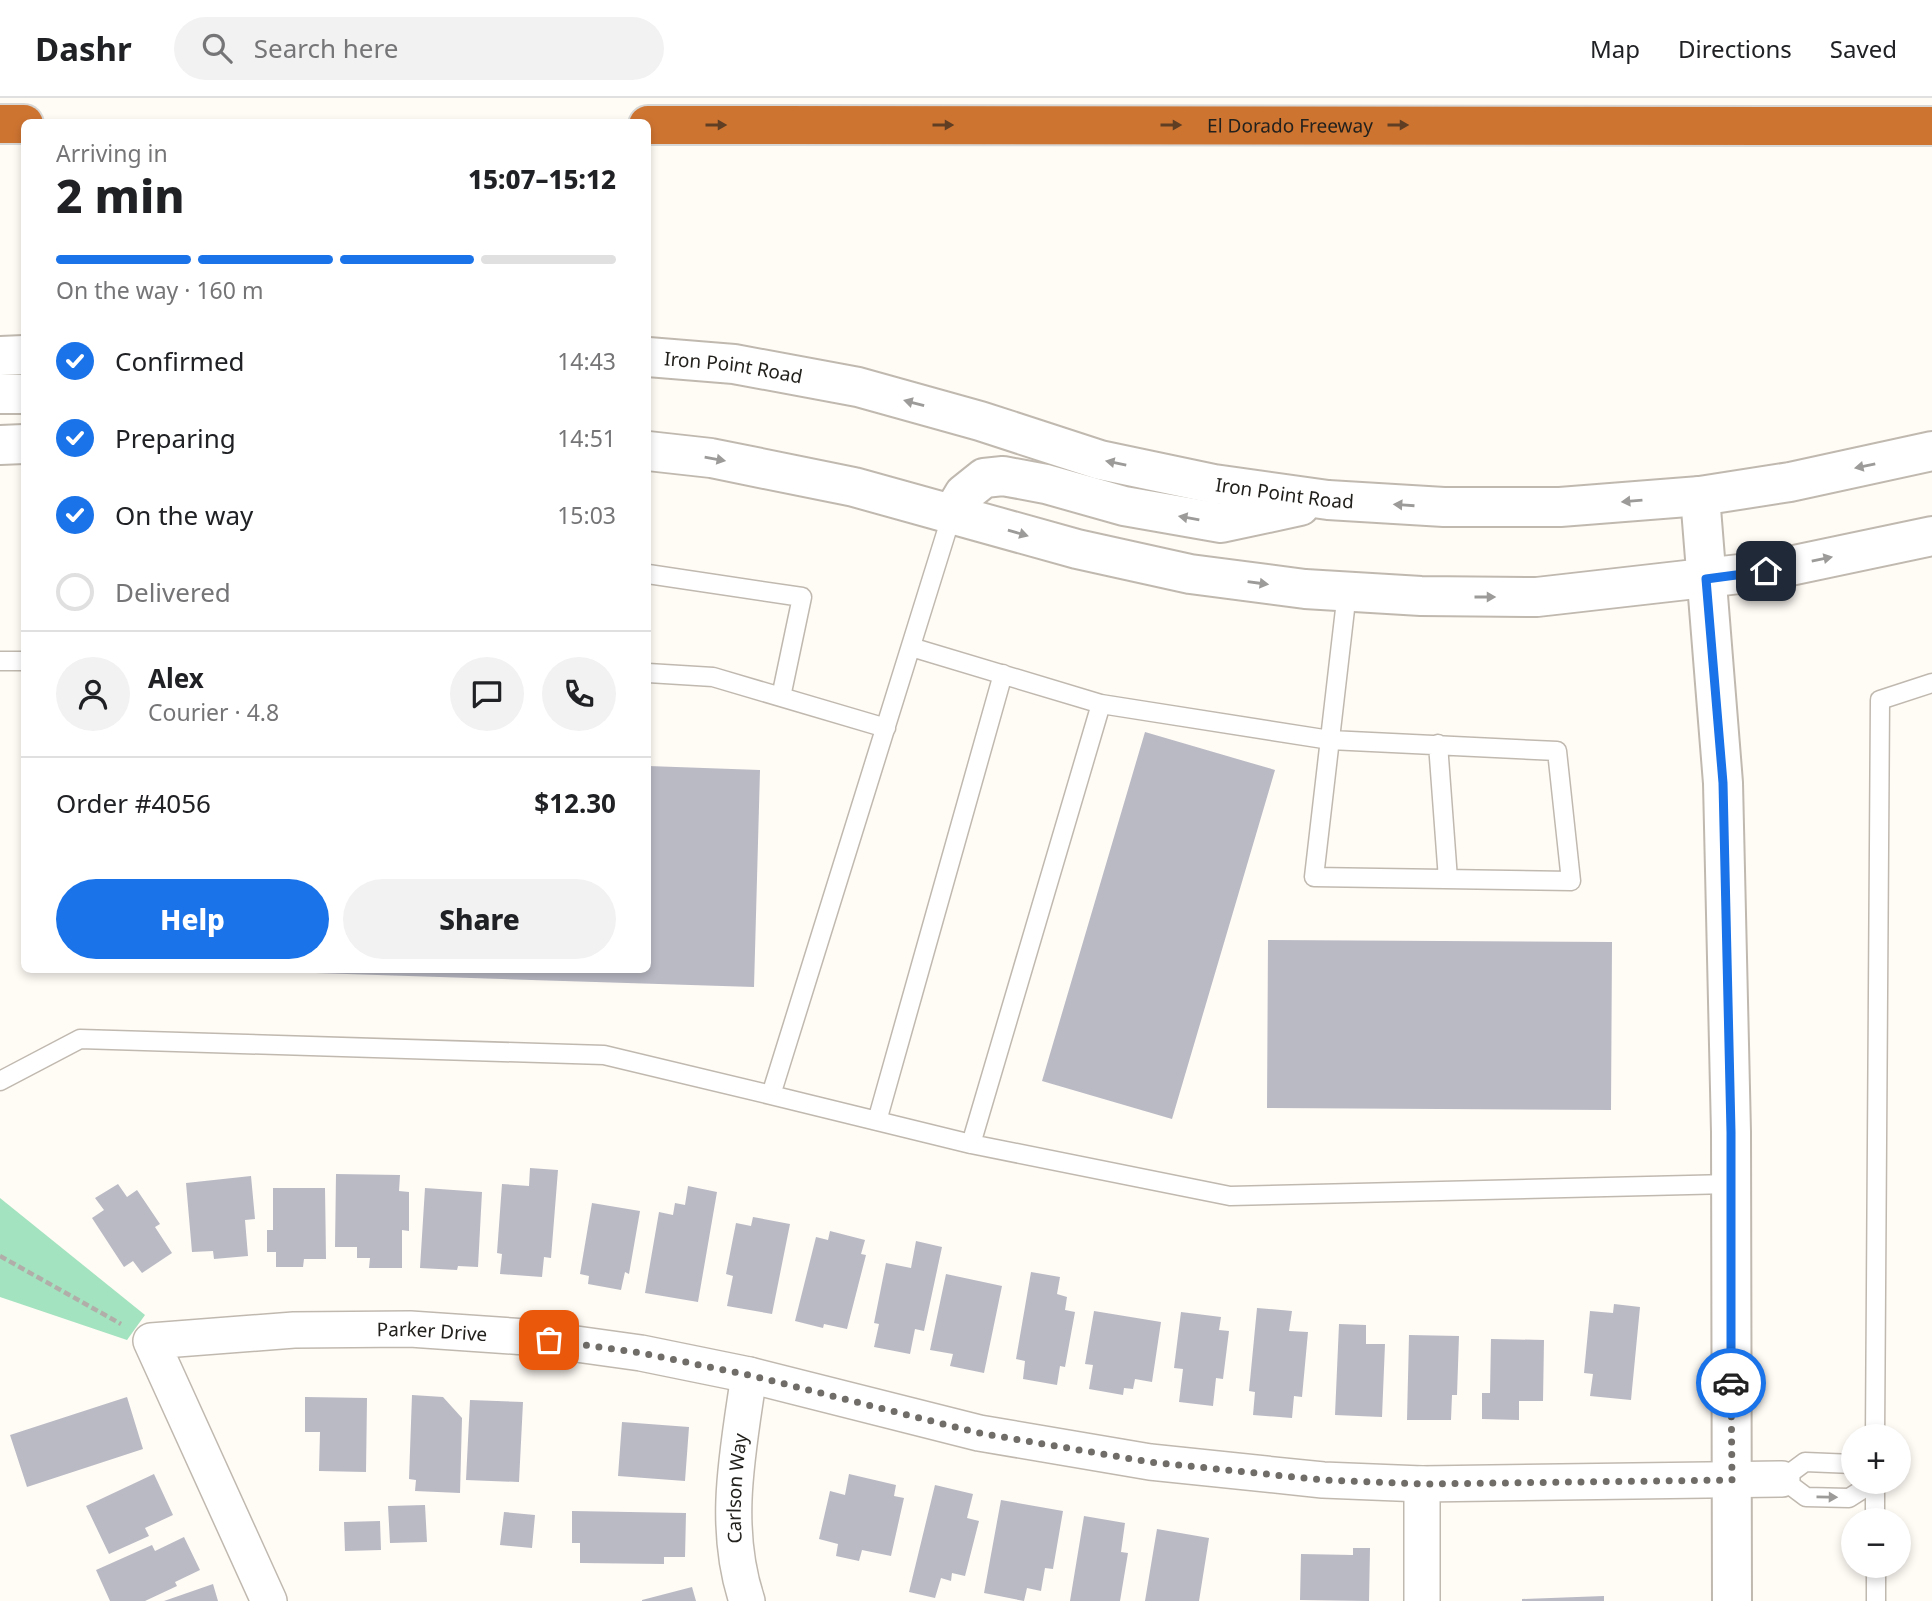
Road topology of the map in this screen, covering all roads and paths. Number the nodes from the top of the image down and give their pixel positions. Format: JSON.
{"nodes":[{"id":1,"x":0,"y":124,"type":"edge"},
{"id":2,"x":21,"y":124,"type":"edge"},
{"id":3,"x":651,"y":125,"type":"edge"},
{"id":4,"x":1932,"y":126,"type":"edge"},
{"id":5,"x":21,"y":355,"type":"edge"},
{"id":6,"x":0,"y":356,"type":"edge"},
{"id":7,"x":651,"y":357,"type":"edge"},
{"id":8,"x":0,"y":394,"type":"edge"},
{"id":9,"x":21,"y":394,"type":"edge"},
{"id":10,"x":21,"y":444,"type":"edge"},
{"id":11,"x":0,"y":445,"type":"edge"},
{"id":12,"x":651,"y":451,"type":"edge"},
{"id":13,"x":1932,"y":452,"type":"edge"},
{"id":14,"x":1700,"y":496,"type":"junction"},
{"id":15,"x":1328,"y":500,"type":"junction"},
{"id":16,"x":952,"y":514,"type":"junction"},
{"id":17,"x":1932,"y":536,"type":"edge"},
{"id":18,"x":651,"y":574,"type":"edge"},
{"id":19,"x":1706,"y":579,"type":"junction"},
{"id":20,"x":1347,"y":592,"type":"junction"},
{"id":21,"x":911,"y":647,"type":"junction"},
{"id":22,"x":0,"y":661,"type":"edge"},
{"id":23,"x":21,"y":661,"type":"edge"},
{"id":24,"x":651,"y":673,"type":"edge"},
{"id":25,"x":1003,"y":674,"type":"junction"},
{"id":26,"x":1932,"y":683,"type":"edge"},
{"id":27,"x":781,"y":697,"type":"junction"},
{"id":28,"x":1101,"y":704,"type":"junction"},
{"id":29,"x":886,"y":728,"type":"junction"},
{"id":30,"x":1330,"y":740,"type":"junction"},
{"id":31,"x":1438,"y":744,"type":"junction"},
{"id":32,"x":1448,"y":879,"type":"junction"},
{"id":33,"x":0,"y":1081,"type":"edge"},
{"id":34,"x":771,"y":1095,"type":"junction"},
{"id":35,"x":877,"y":1121,"type":"junction"},
{"id":36,"x":971,"y":1144,"type":"junction"},
{"id":37,"x":1730,"y":1184,"type":"junction"},
{"id":38,"x":0,"y":1255,"type":"edge"},
{"id":39,"x":151,"y":1341,"type":"junction"},
{"id":40,"x":749,"y":1375,"type":"junction"},
{"id":41,"x":1875,"y":1424,"type":"edge"},
{"id":42,"x":1841,"y":1464,"type":"edge"},
{"id":43,"x":1782,"y":1479,"type":"junction"},
{"id":44,"x":1732,"y":1480,"type":"junction"},
{"id":45,"x":1422,"y":1484,"type":"junction"},
{"id":46,"x":1854,"y":1494,"type":"edge"},
{"id":47,"x":1876,"y":1578,"type":"edge"},
{"id":48,"x":269,"y":1601,"type":"edge"},
{"id":49,"x":747,"y":1601,"type":"edge"},
{"id":50,"x":1422,"y":1601,"type":"edge"},
{"id":51,"x":1732,"y":1601,"type":"edge"},
{"id":52,"x":1877,"y":1601,"type":"edge"}],
"edges":[{"from":1,"to":2,"type":"highway"},
{"from":3,"to":4,"type":"highway","name":"El Dorado Freeway","one_way":true},
{"from":5,"to":6,"type":"main road"},
{"from":15,"to":7,"type":"main road","name":"Iron Point Road","one_way":true},
{"from":8,"to":9,"type":"main road"},
{"from":10,"to":11,"type":"main road"},
{"from":12,"to":16,"type":"main road","one_way":true},
{"from":13,"to":14,"type":"main road","name":"Iron Point Road","one_way":true},
{"from":14,"to":15,"type":"main road","name":"Iron Point Road","one_way":true},
{"from":14,"to":19,"type":"main road"},
{"from":15,"to":16,"type":"main road","one_way":true},
{"from":16,"to":20,"type":"main road","one_way":true},
{"from":16,"to":21,"type":"lane"},
{"from":19,"to":17,"type":"main road","one_way":true},
{"from":18,"to":27,"type":"lane"},
{"from":20,"to":19,"type":"main road","one_way":true},
{"from":19,"to":37,"type":"main road"},
{"from":20,"to":30,"type":"lane"},
{"from":21,"to":25,"type":"lane"},
{"from":21,"to":29,"type":"lane"},
{"from":22,"to":23,"type":"lane"},
{"from":24,"to":27,"type":"lane"},
{"from":25,"to":28,"type":"lane"},
{"from":25,"to":35,"type":"lane"},
{"from":26,"to":41,"type":"lane"},
{"from":27,"to":29,"type":"lane"},
{"from":28,"to":30,"type":"lane"},
{"from":28,"to":36,"type":"lane"},
{"from":29,"to":34,"type":"lane"},
{"from":30,"to":31,"type":"lane"},
{"from":30,"to":32,"type":"lane"},
{"from":31,"to":32,"type":"lane"},
{"from":31,"to":32,"type":"lane"},
{"from":33,"to":34,"type":"lane"},
{"from":34,"to":35,"type":"lane"},
{"from":35,"to":36,"type":"lane"},
{"from":36,"to":37,"type":"lane"},
{"from":37,"to":44,"type":"main road"},
{"from":38,"to":39,"type":"path"},
{"from":39,"to":40,"type":"street","name":"Parker Drive"},
{"from":39,"to":48,"type":"street"},
{"from":40,"to":45,"type":"street","name":"Parker Drive"},
{"from":40,"to":49,"type":"street","name":"Carlson Way"},
{"from":42,"to":43,"type":"lane"},
{"from":43,"to":44,"type":"street","name":"Parker Drive"},
{"from":43,"to":46,"type":"lane","one_way":true},
{"from":44,"to":45,"type":"street","name":"Parker Drive"},
{"from":44,"to":51,"type":"main road"},
{"from":45,"to":50,"type":"street"},
{"from":47,"to":52,"type":"lane"}]}
